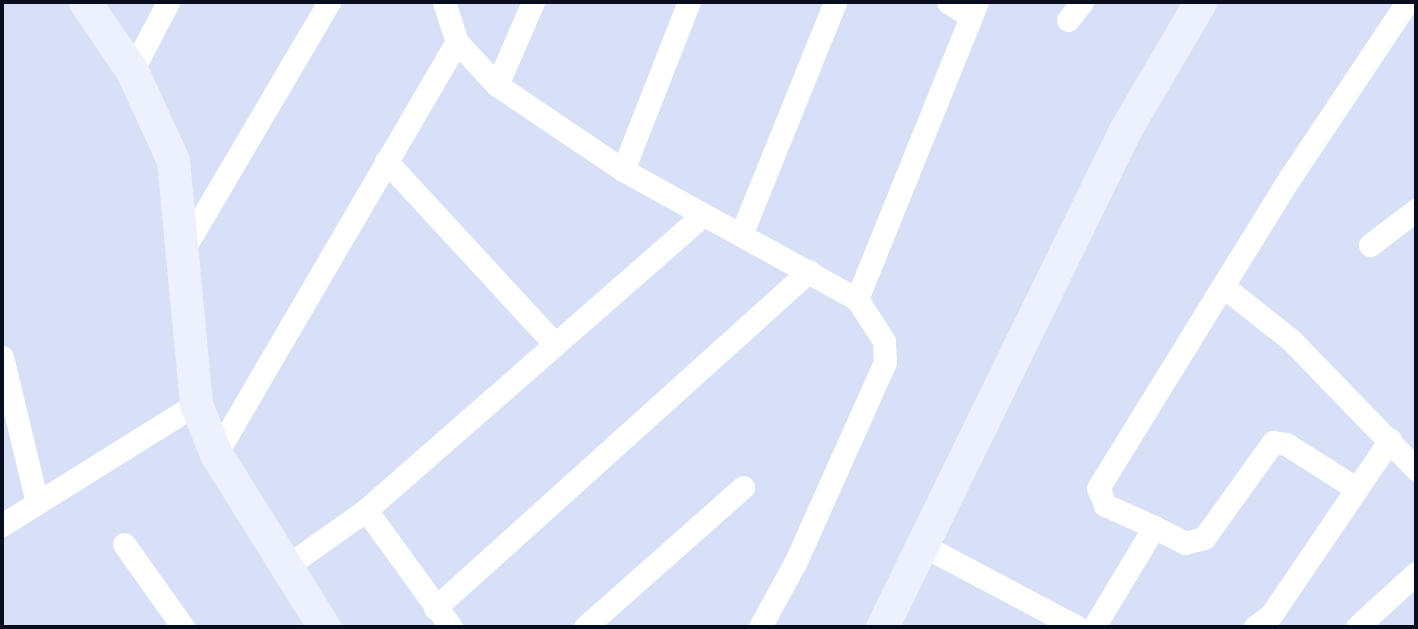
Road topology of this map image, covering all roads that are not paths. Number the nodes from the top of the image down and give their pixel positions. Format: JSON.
{"nodes":[{"id":1,"x":85,"y":2,"type":"edge"},
{"id":2,"x":168,"y":2,"type":"edge"},
{"id":3,"x":329,"y":2,"type":"edge"},
{"id":4,"x":444,"y":2,"type":"edge"},
{"id":5,"x":533,"y":2,"type":"edge"},
{"id":6,"x":689,"y":2,"type":"edge"},
{"id":7,"x":835,"y":2,"type":"edge"},
{"id":8,"x":948,"y":2,"type":"edge"},
{"id":9,"x":1200,"y":2,"type":"edge"},
{"id":10,"x":973,"y":8,"type":"edge"},
{"id":11,"x":1409,"y":8,"type":"edge"},
{"id":12,"x":457,"y":42,"type":"junction"},
{"id":13,"x":132,"y":71,"type":"junction"},
{"id":14,"x":497,"y":85,"type":"junction"},
{"id":15,"x":386,"y":161,"type":"junction"},
{"id":16,"x":622,"y":170,"type":"junction"},
{"id":17,"x":1416,"y":210,"type":"edge"},
{"id":18,"x":703,"y":215,"type":"junction"},
{"id":19,"x":741,"y":235,"type":"junction"},
{"id":20,"x":1370,"y":245,"type":"dead end"},
{"id":21,"x":180,"y":255,"type":"junction"},
{"id":22,"x":809,"y":271,"type":"junction"},
{"id":23,"x":1224,"y":287,"type":"junction"},
{"id":24,"x":857,"y":299,"type":"junction"},
{"id":25,"x":553,"y":342,"type":"junction"},
{"id":26,"x":2,"y":357,"type":"edge"},
{"id":27,"x":196,"y":404,"type":"junction"},
{"id":28,"x":1390,"y":440,"type":"junction"},
{"id":29,"x":216,"y":454,"type":"junction"},
{"id":30,"x":1416,"y":469,"type":"edge"},
{"id":31,"x":743,"y":487,"type":"dead end"},
{"id":32,"x":1357,"y":489,"type":"junction"},
{"id":33,"x":37,"y":503,"type":"junction"},
{"id":34,"x":366,"y":510,"type":"junction"},
{"id":35,"x":2,"y":526,"type":"edge"},
{"id":36,"x":1154,"y":527,"type":"junction"},
{"id":37,"x":124,"y":544,"type":"dead end"},
{"id":38,"x":922,"y":545,"type":"junction"},
{"id":39,"x":287,"y":566,"type":"junction"},
{"id":40,"x":1416,"y":573,"type":"edge"},
{"id":41,"x":435,"y":608,"type":"junction"},
{"id":42,"x":172,"y":623,"type":"edge"},
{"id":43,"x":324,"y":627,"type":"edge"},
{"id":44,"x":451,"y":627,"type":"edge"},
{"id":45,"x":585,"y":627,"type":"edge"},
{"id":46,"x":760,"y":627,"type":"edge"},
{"id":47,"x":882,"y":627,"type":"edge"},
{"id":48,"x":1077,"y":627,"type":"edge"},
{"id":49,"x":1094,"y":627,"type":"edge"},
{"id":50,"x":1255,"y":627,"type":"edge"},
{"id":51,"x":1357,"y":627,"type":"edge"}],
"edges":[{"from":1,"to":13,"type":"street"},
{"from":2,"to":13,"type":"street"},
{"from":3,"to":21,"type":"street"},
{"from":4,"to":12,"type":"street"},
{"from":5,"to":14,"type":"street"},
{"from":6,"to":16,"type":"street"},
{"from":7,"to":19,"type":"street"},
{"from":8,"to":10,"type":"street"},
{"from":9,"to":38,"type":"street"},
{"from":10,"to":24,"type":"street"},
{"from":11,"to":23,"type":"street"},
{"from":12,"to":14,"type":"street"},
{"from":12,"to":15,"type":"street"},
{"from":13,"to":21,"type":"street"},
{"from":14,"to":16,"type":"street"},
{"from":15,"to":25,"type":"street"},
{"from":15,"to":29,"type":"street"},
{"from":16,"to":18,"type":"street"},
{"from":17,"to":20,"type":"street"},
{"from":18,"to":19,"type":"street"},
{"from":18,"to":25,"type":"street"},
{"from":19,"to":22,"type":"street"},
{"from":21,"to":27,"type":"street"},
{"from":22,"to":24,"type":"street"},
{"from":22,"to":41,"type":"street"},
{"from":23,"to":28,"type":"street"},
{"from":23,"to":36,"type":"street"},
{"from":24,"to":46,"type":"street"},
{"from":25,"to":34,"type":"street"},
{"from":26,"to":33,"type":"street"},
{"from":27,"to":29,"type":"street"},
{"from":27,"to":33,"type":"street"},
{"from":28,"to":30,"type":"street"},
{"from":28,"to":32,"type":"street"},
{"from":29,"to":39,"type":"street"},
{"from":31,"to":45,"type":"street"},
{"from":32,"to":36,"type":"street"},
{"from":32,"to":50,"type":"street"},
{"from":33,"to":35,"type":"street"},
{"from":34,"to":39,"type":"street"},
{"from":34,"to":41,"type":"street"},
{"from":36,"to":49,"type":"street"},
{"from":37,"to":42,"type":"street"},
{"from":38,"to":47,"type":"street"},
{"from":38,"to":48,"type":"street"},
{"from":39,"to":43,"type":"street"},
{"from":40,"to":51,"type":"street"},
{"from":41,"to":44,"type":"street"}]}
